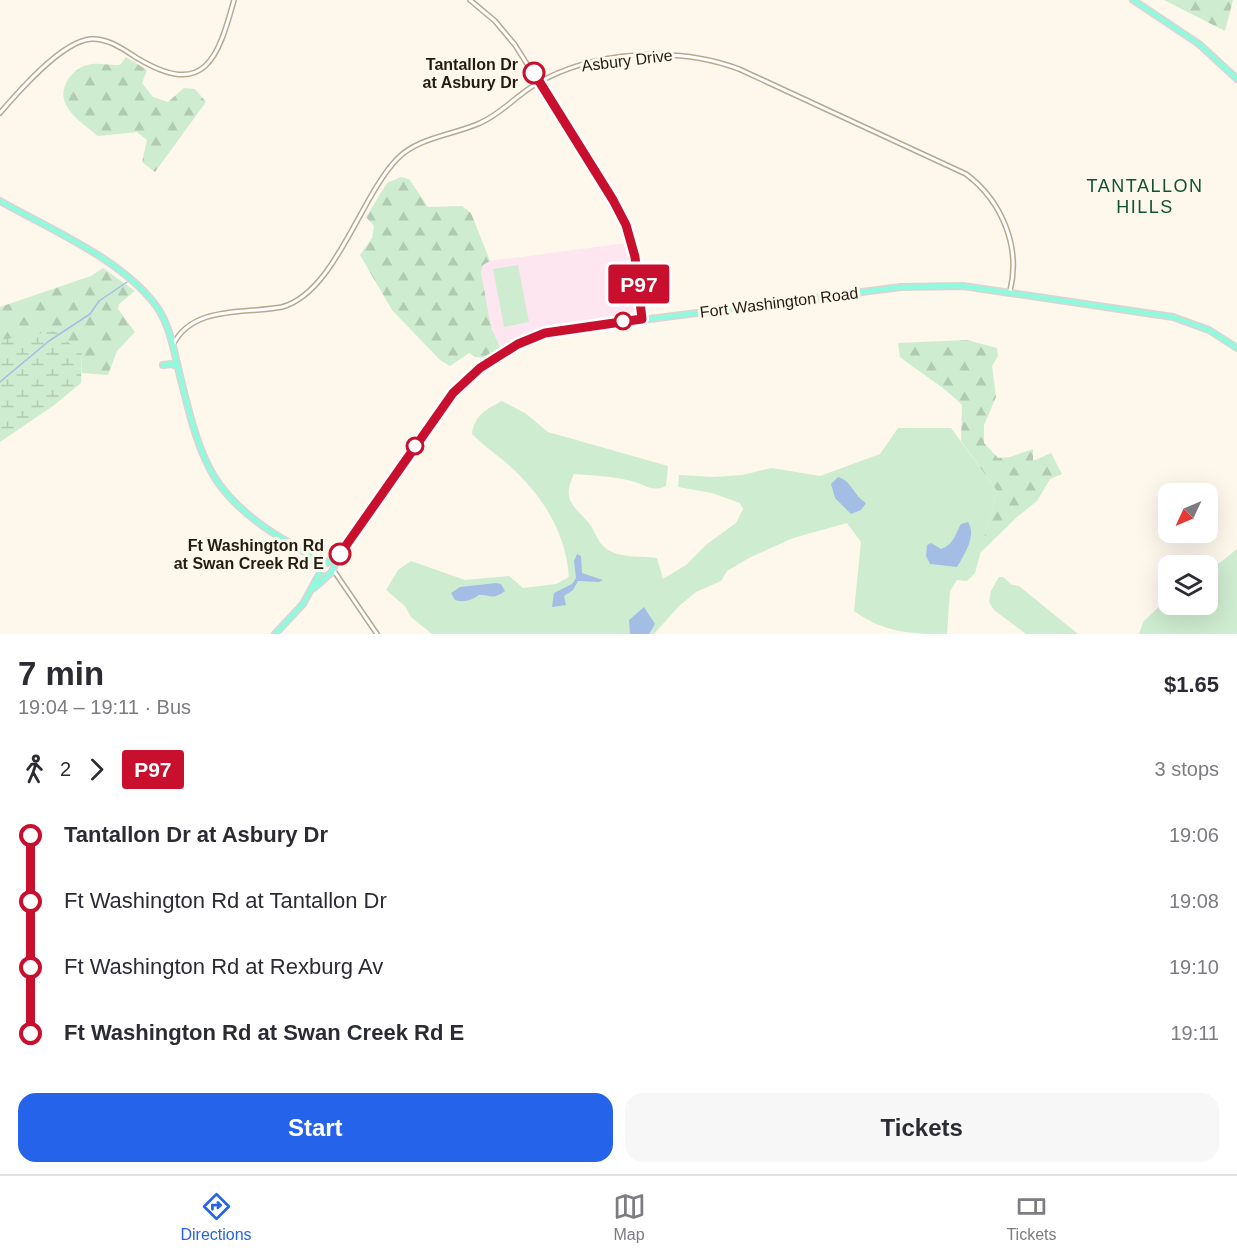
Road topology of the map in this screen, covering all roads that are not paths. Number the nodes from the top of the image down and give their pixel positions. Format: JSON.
{"nodes":[{"id":1,"x":234,"y":0,"type":"edge"},
{"id":2,"x":470,"y":0,"type":"edge"},
{"id":3,"x":1132,"y":0,"type":"edge"},
{"id":4,"x":1237,"y":79,"type":"edge"},
{"id":5,"x":539,"y":82,"type":"junction"},
{"id":6,"x":0,"y":113,"type":"edge"},
{"id":7,"x":0,"y":201,"type":"edge"},
{"id":8,"x":1010,"y":291,"type":"junction"},
{"id":9,"x":642,"y":319,"type":"junction"},
{"id":10,"x":173,"y":347,"type":"junction"},
{"id":11,"x":1237,"y":348,"type":"edge"},
{"id":12,"x":163,"y":365,"type":"dead end"},
{"id":13,"x":177,"y":366,"type":"junction"},
{"id":14,"x":341,"y":549,"type":"junction"},
{"id":15,"x":309,"y":556,"type":"junction"},
{"id":16,"x":326,"y":563,"type":"junction"},
{"id":17,"x":321,"y":570,"type":"junction"},
{"id":18,"x":331,"y":572,"type":"junction"},
{"id":19,"x":314,"y":588,"type":"junction"},
{"id":20,"x":274,"y":634,"type":"edge"},
{"id":21,"x":377,"y":634,"type":"edge"}],
"edges":[{"from":1,"to":6,"type":"street"},
{"from":2,"to":5,"type":"street"},
{"from":3,"to":4,"type":"main road"},
{"from":5,"to":8,"type":"street","name":"Asbury Drive"},
{"from":5,"to":9,"type":"street"},
{"from":5,"to":10,"type":"street","name":"Asbury Drive"},
{"from":7,"to":10,"type":"main road"},
{"from":8,"to":9,"type":"main road","name":"Fort Washington Road"},
{"from":8,"to":11,"type":"main road","name":"Fort Washington Road"},
{"from":9,"to":14,"type":"main road","name":"Fort Washington Road"},
{"from":10,"to":13,"type":"main road"},
{"from":12,"to":13,"type":"main road"},
{"from":13,"to":15,"type":"main road"},
{"from":14,"to":16,"type":"main road","name":"Fort Washington Road"},
{"from":14,"to":18,"type":"main road","name":"Fort Washington Road"},
{"from":15,"to":16,"type":"main road"},
{"from":15,"to":17,"type":"main road"},
{"from":16,"to":17,"type":"main road","name":"Fort Washington Road"},
{"from":16,"to":18,"type":"main road"},
{"from":17,"to":18,"type":"main road"},
{"from":17,"to":19,"type":"main road","name":"Fort Washington Road"},
{"from":18,"to":19,"type":"main road","name":"Fort Washington Road"},
{"from":18,"to":21,"type":"street"},
{"from":19,"to":20,"type":"main road","name":"Fort Washington Road"}]}
